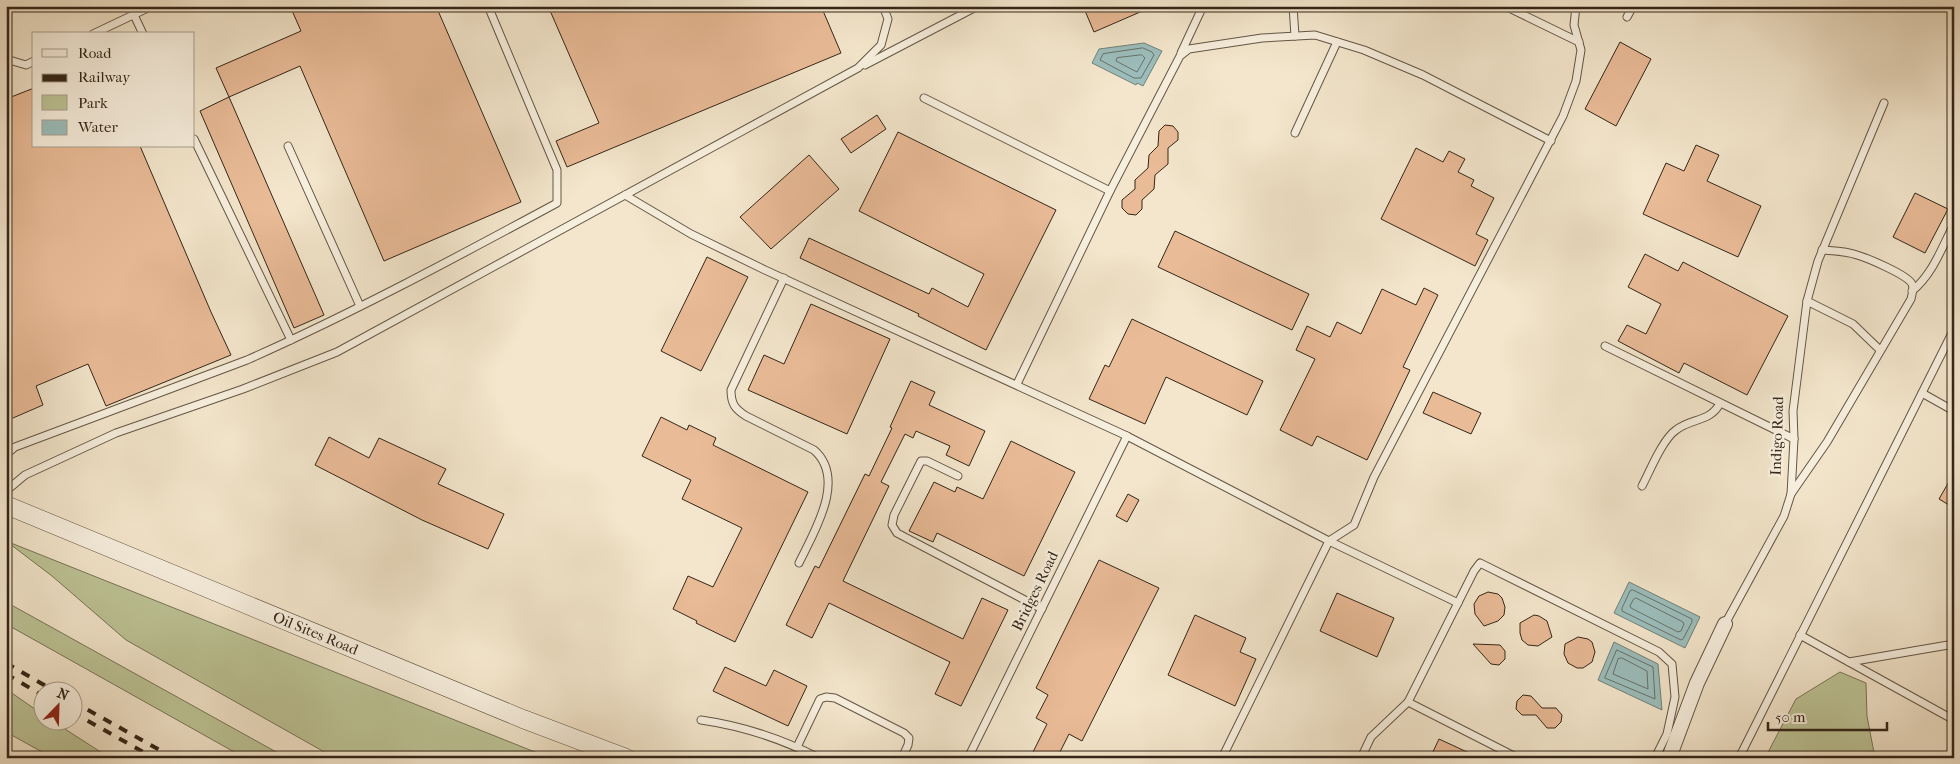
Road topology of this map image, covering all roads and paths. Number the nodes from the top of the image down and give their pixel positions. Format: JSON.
{"nodes":[{"id":1,"x":152,"y":6,"type":"edge"},
{"id":2,"x":488,"y":6,"type":"edge"},
{"id":3,"x":883,"y":6,"type":"edge"},
{"id":4,"x":978,"y":6,"type":"edge"},
{"id":5,"x":1203,"y":6,"type":"edge"},
{"id":6,"x":1293,"y":6,"type":"edge"},
{"id":7,"x":1505,"y":6,"type":"edge"},
{"id":8,"x":1576,"y":6,"type":"edge"},
{"id":9,"x":1633,"y":6,"type":"edge"},
{"id":10,"x":134,"y":15,"type":"junction"},
{"id":11,"x":1627,"y":17,"type":"dead end"},
{"id":12,"x":97,"y":32,"type":"edge"},
{"id":13,"x":142,"y":32,"type":"edge"},
{"id":14,"x":1295,"y":36,"type":"junction"},
{"id":15,"x":1337,"y":42,"type":"junction"},
{"id":16,"x":1579,"y":42,"type":"junction"},
{"id":17,"x":1180,"y":56,"type":"junction"},
{"id":18,"x":6,"y":59,"type":"edge"},
{"id":19,"x":32,"y":62,"type":"edge"},
{"id":20,"x":858,"y":68,"type":"junction"},
{"id":21,"x":924,"y":98,"type":"dead end"},
{"id":22,"x":1884,"y":103,"type":"dead end"},
{"id":23,"x":1295,"y":133,"type":"dead end"},
{"id":24,"x":195,"y":141,"type":"edge"},
{"id":25,"x":1551,"y":141,"type":"junction"},
{"id":26,"x":288,"y":146,"type":"dead end"},
{"id":27,"x":1110,"y":191,"type":"junction"},
{"id":28,"x":625,"y":195,"type":"junction"},
{"id":29,"x":1954,"y":224,"type":"edge"},
{"id":30,"x":1822,"y":250,"type":"junction"},
{"id":31,"x":784,"y":278,"type":"junction"},
{"id":32,"x":1912,"y":291,"type":"junction"},
{"id":33,"x":1807,"y":300,"type":"junction"},
{"id":34,"x":360,"y":306,"type":"junction"},
{"id":35,"x":1954,"y":329,"type":"edge"},
{"id":36,"x":291,"y":340,"type":"junction"},
{"id":37,"x":1605,"y":346,"type":"dead end"},
{"id":38,"x":1880,"y":350,"type":"junction"},
{"id":39,"x":1017,"y":384,"type":"junction"},
{"id":40,"x":1922,"y":393,"type":"junction"},
{"id":41,"x":1720,"y":403,"type":"junction"},
{"id":42,"x":1954,"y":411,"type":"edge"},
{"id":43,"x":1127,"y":436,"type":"junction"},
{"id":44,"x":1794,"y":439,"type":"junction"},
{"id":45,"x":6,"y":455,"type":"edge"},
{"id":46,"x":958,"y":476,"type":"dead end"},
{"id":47,"x":1642,"y":486,"type":"dead end"},
{"id":48,"x":6,"y":492,"type":"edge"},
{"id":49,"x":1791,"y":494,"type":"junction"},
{"id":50,"x":6,"y":505,"type":"edge"},
{"id":51,"x":1329,"y":541,"type":"junction"},
{"id":52,"x":799,"y":563,"type":"dead end"},
{"id":53,"x":1458,"y":603,"type":"junction"},
{"id":54,"x":1042,"y":609,"type":"junction"},
{"id":55,"x":1725,"y":624,"type":"joint"},
{"id":56,"x":1800,"y":635,"type":"junction"},
{"id":57,"x":1954,"y":644,"type":"edge"},
{"id":58,"x":1849,"y":662,"type":"junction"},
{"id":59,"x":1408,"y":702,"type":"junction"},
{"id":60,"x":702,"y":720,"type":"dead end"},
{"id":61,"x":1954,"y":720,"type":"edge"},
{"id":62,"x":797,"y":747,"type":"junction"},
{"id":63,"x":626,"y":758,"type":"edge"},
{"id":64,"x":819,"y":758,"type":"edge"},
{"id":65,"x":902,"y":758,"type":"edge"},
{"id":66,"x":968,"y":758,"type":"edge"},
{"id":67,"x":1222,"y":758,"type":"edge"},
{"id":68,"x":1361,"y":758,"type":"edge"},
{"id":69,"x":1518,"y":758,"type":"edge"},
{"id":70,"x":1655,"y":758,"type":"edge"},
{"id":71,"x":1669,"y":758,"type":"edge"},
{"id":72,"x":1739,"y":758,"type":"edge"}],
"edges":[{"from":1,"to":10,"type":"lane"},
{"from":2,"to":34,"type":"lane"},
{"from":3,"to":20,"type":"lane"},
{"from":4,"to":20,"type":"lane"},
{"from":5,"to":17,"type":"lane"},
{"from":6,"to":14,"type":"lane"},
{"from":7,"to":16,"type":"lane"},
{"from":8,"to":16,"type":"lane"},
{"from":9,"to":11,"type":"lane"},
{"from":10,"to":12,"type":"lane"},
{"from":10,"to":13,"type":"lane"},
{"from":14,"to":15,"type":"lane"},
{"from":14,"to":17,"type":"lane"},
{"from":15,"to":23,"type":"lane"},
{"from":15,"to":25,"type":"lane"},
{"from":16,"to":25,"type":"lane"},
{"from":17,"to":27,"type":"lane"},
{"from":18,"to":19,"type":"lane"},
{"from":20,"to":28,"type":"lane"},
{"from":21,"to":27,"type":"lane"},
{"from":22,"to":30,"type":"lane","name":"Indigo Road"},
{"from":24,"to":36,"type":"lane"},
{"from":25,"to":51,"type":"lane"},
{"from":26,"to":34,"type":"lane"},
{"from":27,"to":39,"type":"lane"},
{"from":28,"to":31,"type":"lane"},
{"from":28,"to":48,"type":"lane"},
{"from":29,"to":32,"type":"lane"},
{"from":30,"to":32,"type":"lane"},
{"from":30,"to":33,"type":"lane","name":"Indigo Road"},
{"from":31,"to":39,"type":"lane"},
{"from":31,"to":52,"type":"lane"},
{"from":32,"to":38,"type":"lane"},
{"from":33,"to":38,"type":"lane"},
{"from":33,"to":44,"type":"lane","name":"Indigo Road"},
{"from":34,"to":36,"type":"lane"},
{"from":35,"to":40,"type":"lane"},
{"from":36,"to":45,"type":"lane"},
{"from":37,"to":41,"type":"lane"},
{"from":38,"to":49,"type":"lane"},
{"from":39,"to":43,"type":"lane"},
{"from":40,"to":42,"type":"lane"},
{"from":40,"to":56,"type":"lane"},
{"from":41,"to":44,"type":"lane"},
{"from":41,"to":47,"type":"lane"},
{"from":43,"to":51,"type":"lane"},
{"from":43,"to":54,"type":"lane","name":"Bridges Road"},
{"from":44,"to":49,"type":"lane","name":"Indigo Road"},
{"from":46,"to":54,"type":"lane"},
{"from":49,"to":55,"type":"lane","name":"Indigo Road"},
{"from":50,"to":63,"type":"street","name":"Oil Sites Road"},
{"from":51,"to":53,"type":"lane"},
{"from":51,"to":67,"type":"lane"},
{"from":53,"to":59,"type":"lane"},
{"from":53,"to":70,"type":"lane"},
{"from":54,"to":66,"type":"lane","name":"Bridges Road"},
{"from":55,"to":71,"type":"street","name":"Indigo Road"},
{"from":56,"to":58,"type":"lane"},
{"from":56,"to":72,"type":"lane"},
{"from":57,"to":58,"type":"lane"},
{"from":58,"to":61,"type":"lane"},
{"from":59,"to":68,"type":"lane"},
{"from":59,"to":69,"type":"lane"},
{"from":60,"to":62,"type":"lane"},
{"from":62,"to":64,"type":"lane"},
{"from":62,"to":65,"type":"lane"}]}
